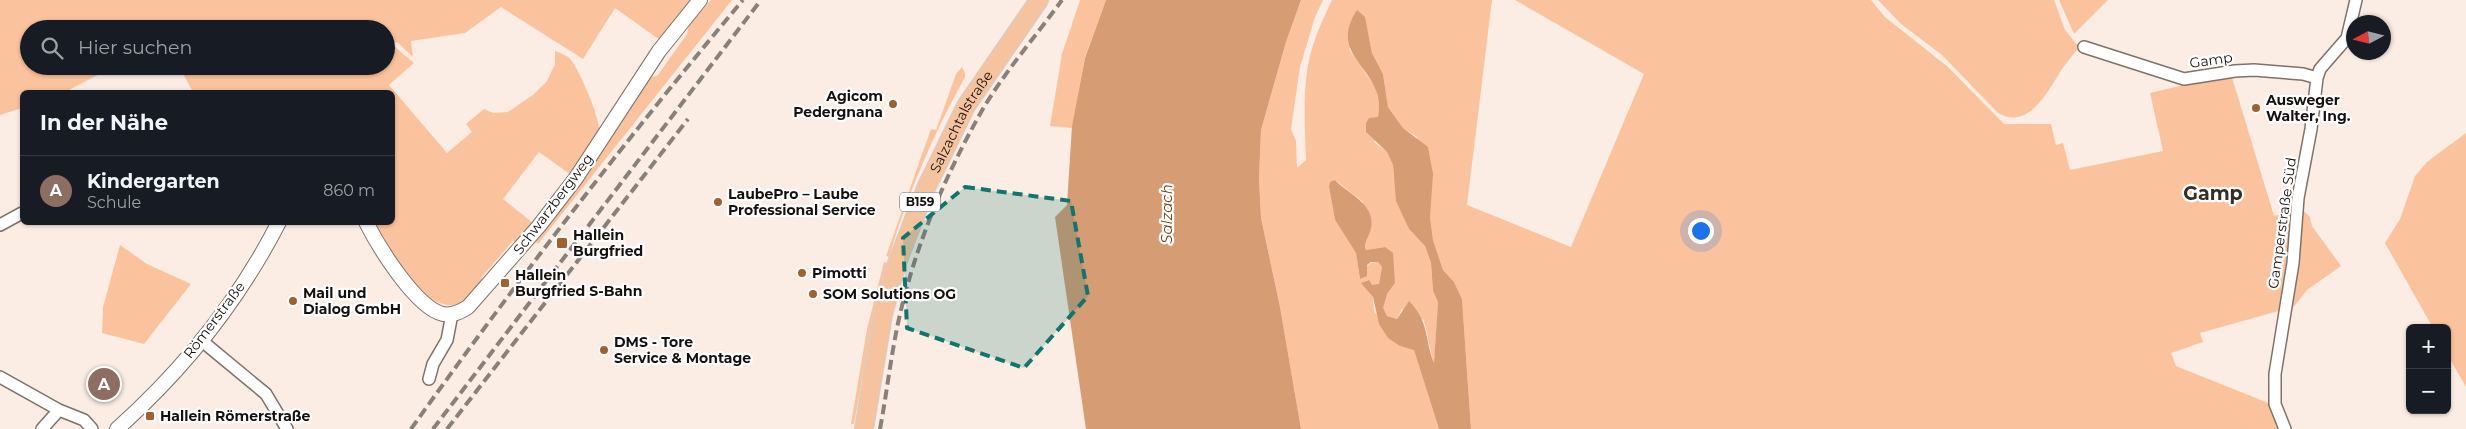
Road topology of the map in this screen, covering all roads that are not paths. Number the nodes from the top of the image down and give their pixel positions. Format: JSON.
{"nodes":[{"id":1,"x":700,"y":0,"type":"edge"},
{"id":2,"x":1039,"y":0,"type":"edge"},
{"id":3,"x":2356,"y":0,"type":"edge"},
{"id":4,"x":2084,"y":47,"type":"dead end"},
{"id":5,"x":2316,"y":78,"type":"junction"},
{"id":6,"x":20,"y":214,"type":"edge"},
{"id":7,"x":0,"y":225,"type":"edge"},
{"id":8,"x":277,"y":225,"type":"edge"},
{"id":9,"x":368,"y":225,"type":"edge"},
{"id":10,"x":452,"y":314,"type":"junction"},
{"id":11,"x":202,"y":341,"type":"junction"},
{"id":12,"x":0,"y":377,"type":"edge"},
{"id":13,"x":429,"y":379,"type":"dead end"},
{"id":14,"x":59,"y":410,"type":"junction"},
{"id":15,"x":42,"y":429,"type":"edge"},
{"id":16,"x":92,"y":429,"type":"edge"},
{"id":17,"x":117,"y":429,"type":"edge"},
{"id":18,"x":287,"y":429,"type":"edge"},
{"id":19,"x":864,"y":429,"type":"edge"},
{"id":20,"x":2285,"y":429,"type":"edge"}],
"edges":[{"from":1,"to":10,"type":"street","name":"Schwarzbergweg"},
{"from":2,"to":19,"type":"main road","name":"Salzachtalstraße","number":"B159"},
{"from":3,"to":5,"type":"street"},
{"from":4,"to":5,"type":"street","name":"Gamp"},
{"from":5,"to":20,"type":"street","name":"Gamperstraße Süd"},
{"from":6,"to":7,"type":"street"},
{"from":8,"to":11,"type":"street","name":"Römerstraße"},
{"from":9,"to":10,"type":"street"},
{"from":10,"to":13,"type":"street"},
{"from":11,"to":17,"type":"street","name":"Römerstraße"},
{"from":11,"to":18,"type":"street"},
{"from":12,"to":14,"type":"street"},
{"from":14,"to":15,"type":"street"},
{"from":14,"to":16,"type":"street"}]}
